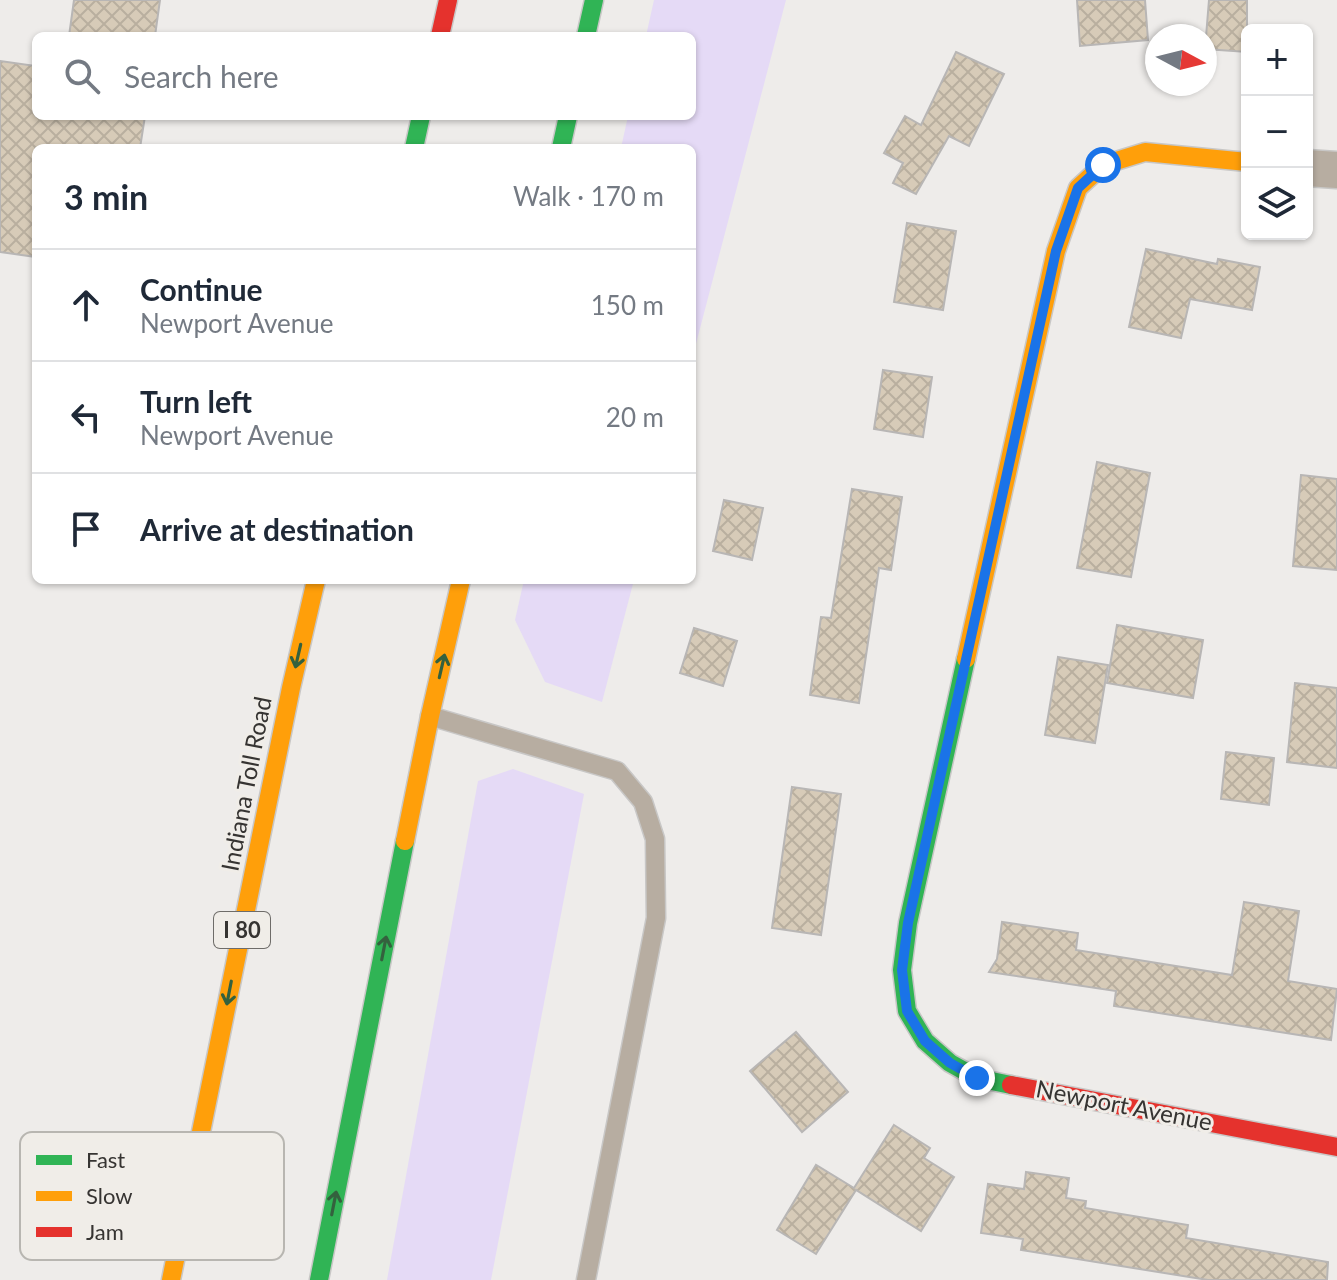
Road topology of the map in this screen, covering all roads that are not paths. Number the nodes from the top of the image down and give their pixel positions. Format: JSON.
{"nodes":[{"id":1,"x":448,"y":0,"type":"edge"},
{"id":2,"x":594,"y":0,"type":"edge"},
{"id":3,"x":441,"y":32,"type":"edge"},
{"id":4,"x":587,"y":32,"type":"edge"},
{"id":5,"x":420,"y":120,"type":"edge"},
{"id":6,"x":567,"y":120,"type":"edge"},
{"id":7,"x":415,"y":144,"type":"edge"},
{"id":8,"x":562,"y":144,"type":"edge"},
{"id":9,"x":1241,"y":161,"type":"edge"},
{"id":10,"x":1313,"y":168,"type":"edge"},
{"id":11,"x":1337,"y":170,"type":"edge"},
{"id":12,"x":315,"y":584,"type":"edge"},
{"id":13,"x":460,"y":584,"type":"edge"},
{"id":14,"x":430,"y":716,"type":"junction"},
{"id":15,"x":201,"y":1132,"type":"edge"},
{"id":16,"x":1337,"y":1147,"type":"edge"},
{"id":17,"x":175,"y":1260,"type":"edge"},
{"id":18,"x":171,"y":1280,"type":"edge"},
{"id":19,"x":319,"y":1280,"type":"edge"},
{"id":20,"x":586,"y":1280,"type":"edge"}],
"edges":[{"from":1,"to":3,"type":"main road"},
{"from":2,"to":4,"type":"main road"},
{"from":5,"to":7,"type":"main road"},
{"from":6,"to":8,"type":"main road"},
{"from":9,"to":16,"type":"main road","name":"Newport Avenue"},
{"from":10,"to":11,"type":"street"},
{"from":12,"to":15,"type":"main road","name":"Indiana Toll Road","number":"I 80","one_way":true},
{"from":14,"to":13,"type":"main road","one_way":true},
{"from":19,"to":14,"type":"main road","one_way":true},
{"from":14,"to":20,"type":"lane"},
{"from":17,"to":18,"type":"main road","name":"Indiana Toll Road","number":"I 80","one_way":true}]}
